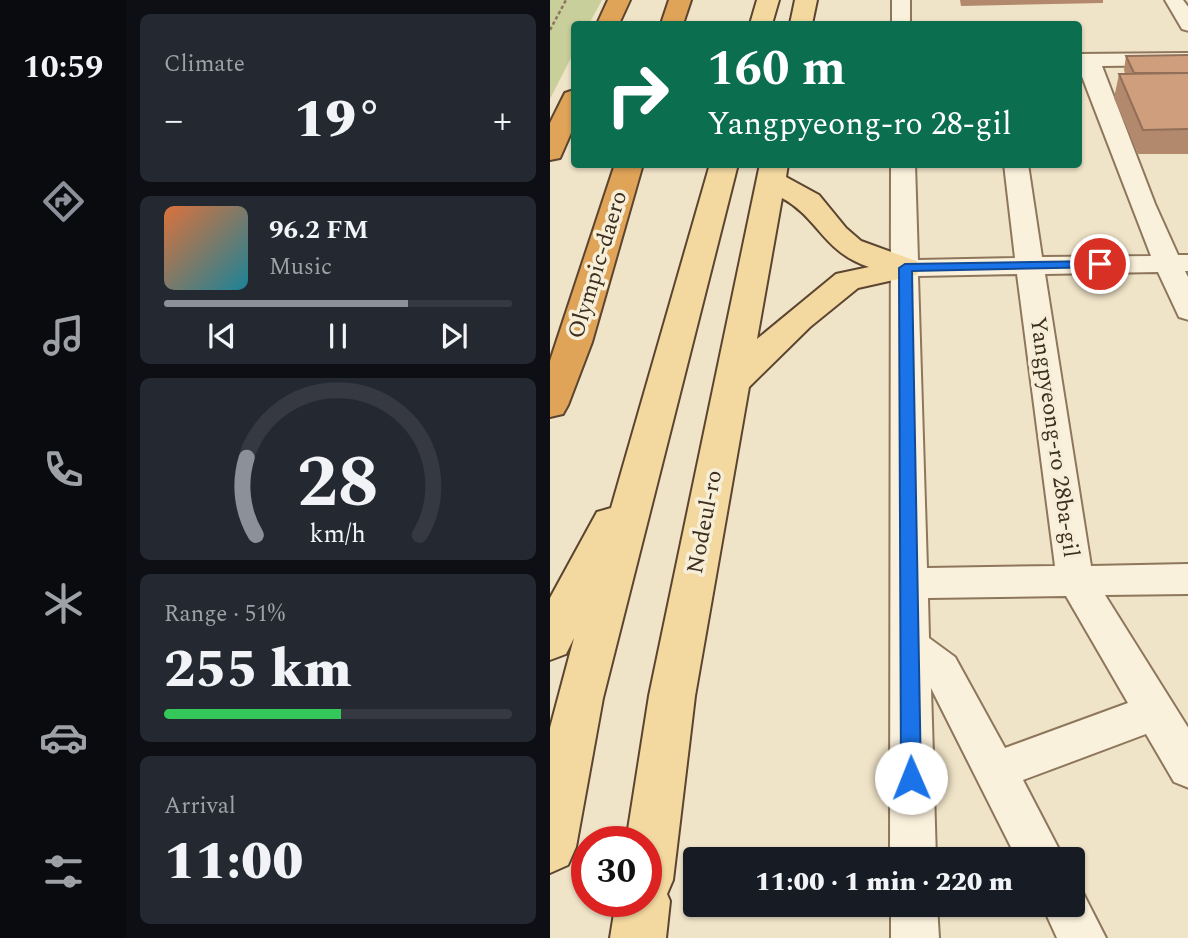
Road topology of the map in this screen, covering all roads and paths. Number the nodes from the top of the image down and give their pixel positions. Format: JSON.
{"nodes":[{"id":1,"x":566,"y":0,"type":"edge"},
{"id":2,"x":619,"y":0,"type":"edge"},
{"id":3,"x":680,"y":0,"type":"edge"},
{"id":4,"x":768,"y":0,"type":"edge"},
{"id":5,"x":806,"y":0,"type":"edge"},
{"id":6,"x":901,"y":0,"type":"edge"},
{"id":7,"x":1174,"y":0,"type":"edge"},
{"id":8,"x":609,"y":21,"type":"edge"},
{"id":9,"x":673,"y":21,"type":"edge"},
{"id":10,"x":762,"y":21,"type":"edge"},
{"id":11,"x":802,"y":21,"type":"edge"},
{"id":12,"x":901,"y":21,"type":"edge"},
{"id":13,"x":1189,"y":25,"type":"edge"},
{"id":14,"x":550,"y":30,"type":"edge"},
{"id":15,"x":1189,"y":59,"type":"edge"},
{"id":16,"x":1084,"y":60,"type":"edge"},
{"id":17,"x":571,"y":105,"type":"edge"},
{"id":18,"x":550,"y":152,"type":"edge"},
{"id":19,"x":628,"y":168,"type":"edge"},
{"id":20,"x":723,"y":168,"type":"edge"},
{"id":21,"x":904,"y":168,"type":"edge"},
{"id":22,"x":1017,"y":168,"type":"edge"},
{"id":23,"x":772,"y":173,"type":"edge"},
{"id":24,"x":1179,"y":263,"type":"edge"},
{"id":25,"x":1030,"y":266,"type":"junction"},
{"id":26,"x":905,"y":268,"type":"junction"},
{"id":27,"x":1189,"y":311,"type":"edge"},
{"id":28,"x":731,"y":384,"type":"junction"},
{"id":29,"x":550,"y":405,"type":"edge"},
{"id":30,"x":646,"y":456,"type":"junction"},
{"id":31,"x":1189,"y":579,"type":"edge"},
{"id":32,"x":1078,"y":581,"type":"junction"},
{"id":33,"x":907,"y":583,"type":"junction"},
{"id":34,"x":550,"y":641,"type":"edge"},
{"id":35,"x":908,"y":644,"type":"junction"},
{"id":36,"x":580,"y":698,"type":"junction"},
{"id":37,"x":1156,"y":712,"type":"junction"},
{"id":38,"x":1189,"y":768,"type":"edge"},
{"id":39,"x":995,"y":771,"type":"junction"},
{"id":40,"x":550,"y":777,"type":"edge"},
{"id":41,"x":654,"y":826,"type":"edge"},
{"id":42,"x":550,"y":847,"type":"edge"},
{"id":43,"x":913,"y":847,"type":"edge"},
{"id":44,"x":1035,"y":847,"type":"edge"},
{"id":45,"x":641,"y":917,"type":"edge"},
{"id":46,"x":914,"y":917,"type":"edge"},
{"id":47,"x":1072,"y":917,"type":"edge"},
{"id":48,"x":638,"y":938,"type":"edge"},
{"id":49,"x":915,"y":938,"type":"edge"},
{"id":50,"x":1083,"y":938,"type":"edge"}],
"edges":[{"from":1,"to":14,"type":"path"},
{"from":2,"to":8,"type":"highway"},
{"from":3,"to":9,"type":"highway"},
{"from":4,"to":10,"type":"main road"},
{"from":5,"to":11,"type":"main road"},
{"from":6,"to":12,"type":"street"},
{"from":7,"to":13,"type":"street"},
{"from":15,"to":16,"type":"street"},
{"from":16,"to":24,"type":"street"},
{"from":17,"to":18,"type":"highway"},
{"from":19,"to":29,"type":"highway","name":"Olympic-daero"},
{"from":20,"to":30,"type":"main road"},
{"from":21,"to":26,"type":"street"},
{"from":22,"to":25,"type":"street","name":"Yangpyeong-ro 28ba-gil"},
{"from":23,"to":26,"type":"main road"},
{"from":23,"to":28,"type":"main road","name":"Nodeul-ro"},
{"from":24,"to":25,"type":"street"},
{"from":24,"to":27,"type":"street"},
{"from":25,"to":26,"type":"street"},
{"from":25,"to":32,"type":"street","name":"Yangpyeong-ro 28ba-gil"},
{"from":26,"to":28,"type":"main road"},
{"from":26,"to":33,"type":"street"},
{"from":28,"to":41,"type":"main road","name":"Nodeul-ro"},
{"from":30,"to":34,"type":"main road"},
{"from":30,"to":36,"type":"main road"},
{"from":31,"to":32,"type":"street"},
{"from":32,"to":33,"type":"street"},
{"from":32,"to":37,"type":"street","name":"Yangpyeong-ro 28ba-gil"},
{"from":33,"to":35,"type":"street"},
{"from":35,"to":39,"type":"street"},
{"from":35,"to":43,"type":"street"},
{"from":36,"to":40,"type":"main road"},
{"from":36,"to":42,"type":"main road"},
{"from":37,"to":38,"type":"street","name":"Yangpyeong-ro 28ba-gil"},
{"from":37,"to":39,"type":"street"},
{"from":39,"to":44,"type":"street"},
{"from":45,"to":48,"type":"main road"},
{"from":46,"to":49,"type":"street"},
{"from":47,"to":50,"type":"street"}]}
